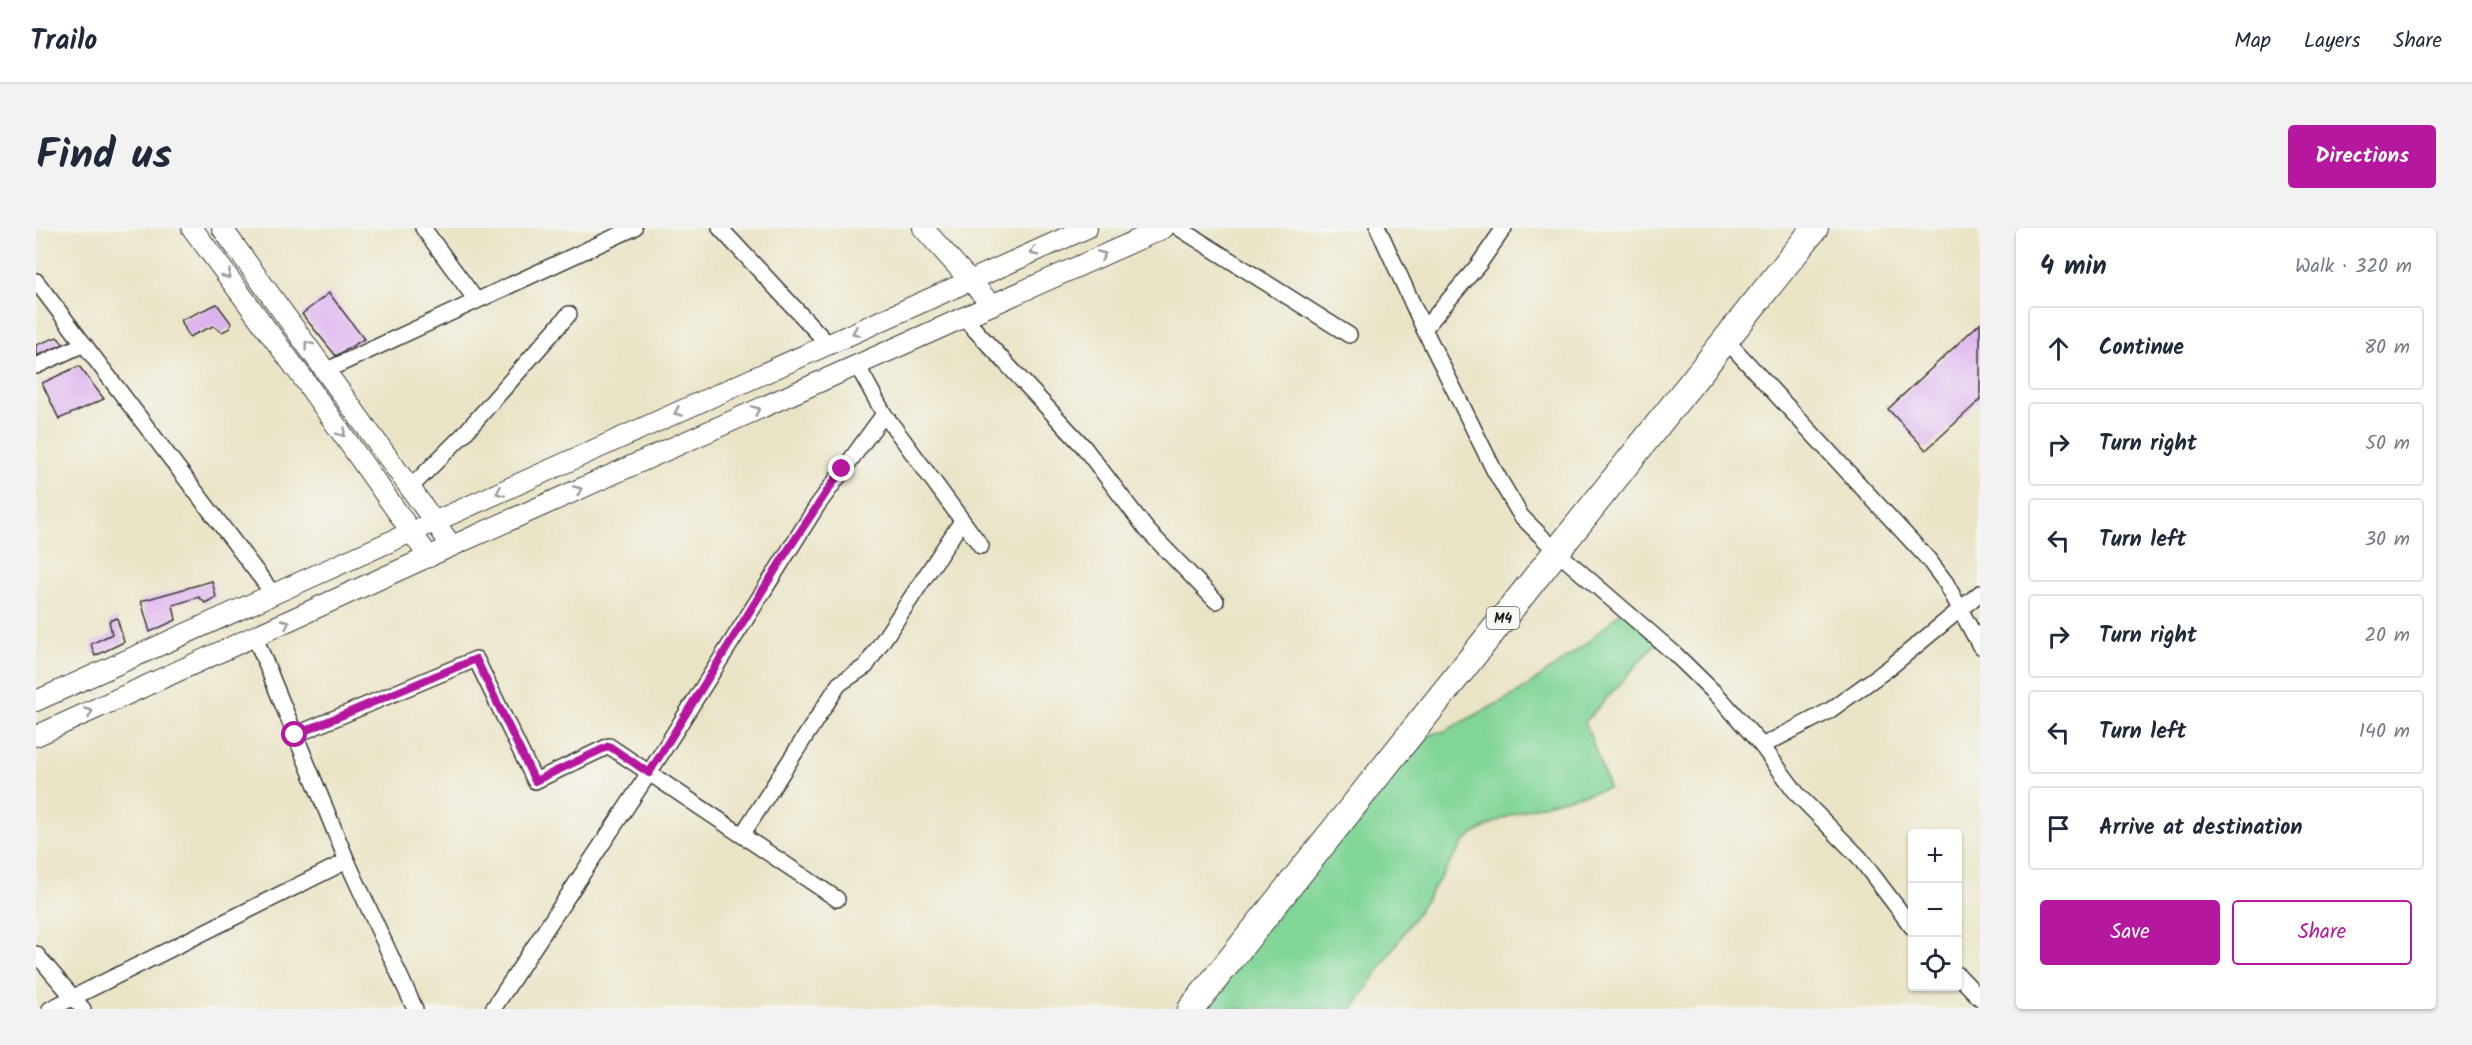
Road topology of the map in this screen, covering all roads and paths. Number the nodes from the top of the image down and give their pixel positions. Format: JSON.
{"nodes":[{"id":1,"x":192,"y":228,"type":"edge"},
{"id":2,"x":222,"y":228,"type":"edge"},
{"id":3,"x":423,"y":228,"type":"edge"},
{"id":4,"x":634,"y":228,"type":"edge"},
{"id":5,"x":720,"y":228,"type":"edge"},
{"id":6,"x":923,"y":228,"type":"edge"},
{"id":7,"x":1087,"y":228,"type":"edge"},
{"id":8,"x":1164,"y":228,"type":"edge"},
{"id":9,"x":1179,"y":228,"type":"edge"},
{"id":10,"x":1378,"y":228,"type":"edge"},
{"id":11,"x":1504,"y":228,"type":"edge"},
{"id":12,"x":1815,"y":228,"type":"edge"},
{"id":13,"x":36,"y":280,"type":"edge"},
{"id":14,"x":970,"y":281,"type":"junction"},
{"id":15,"x":476,"y":300,"type":"junction"},
{"id":16,"x":991,"y":304,"type":"junction"},
{"id":17,"x":569,"y":314,"type":"dead end"},
{"id":18,"x":963,"y":317,"type":"junction"},
{"id":19,"x":1424,"y":329,"type":"junction"},
{"id":20,"x":1349,"y":335,"type":"dead end"},
{"id":21,"x":1726,"y":340,"type":"junction"},
{"id":22,"x":84,"y":344,"type":"junction"},
{"id":23,"x":829,"y":345,"type":"junction"},
{"id":24,"x":856,"y":365,"type":"junction"},
{"id":25,"x":36,"y":366,"type":"edge"},
{"id":26,"x":327,"y":370,"type":"junction"},
{"id":27,"x":884,"y":414,"type":"junction"},
{"id":28,"x":410,"y":488,"type":"junction"},
{"id":29,"x":962,"y":521,"type":"junction"},
{"id":30,"x":434,"y":522,"type":"junction"},
{"id":31,"x":412,"y":532,"type":"junction"},
{"id":32,"x":452,"y":546,"type":"junction"},
{"id":33,"x":981,"y":546,"type":"dead end"},
{"id":34,"x":1556,"y":551,"type":"junction"},
{"id":35,"x":429,"y":557,"type":"junction"},
{"id":36,"x":1980,"y":592,"type":"edge"},
{"id":37,"x":274,"y":595,"type":"junction"},
{"id":38,"x":1216,"y":601,"type":"dead end"},
{"id":39,"x":1960,"y":610,"type":"junction"},
{"id":40,"x":255,"y":637,"type":"junction"},
{"id":41,"x":1980,"y":646,"type":"edge"},
{"id":42,"x":36,"y":701,"type":"edge"},
{"id":43,"x":295,"y":735,"type":"junction"},
{"id":44,"x":36,"y":736,"type":"edge"},
{"id":45,"x":1762,"y":746,"type":"junction"},
{"id":46,"x":649,"y":773,"type":"junction"},
{"id":47,"x":742,"y":835,"type":"junction"},
{"id":48,"x":347,"y":861,"type":"junction"},
{"id":49,"x":837,"y":898,"type":"dead end"},
{"id":50,"x":1908,"y":922,"type":"edge"},
{"id":51,"x":36,"y":954,"type":"edge"},
{"id":52,"x":1962,"y":979,"type":"edge"},
{"id":53,"x":1980,"y":998,"type":"edge"},
{"id":54,"x":79,"y":1003,"type":"edge"},
{"id":55,"x":50,"y":1009,"type":"edge"},
{"id":56,"x":415,"y":1009,"type":"edge"},
{"id":57,"x":493,"y":1009,"type":"edge"},
{"id":58,"x":1191,"y":1009,"type":"edge"}],
"edges":[{"from":1,"to":31,"type":"street","one_way":true},
{"from":26,"to":2,"type":"street","one_way":true},
{"from":3,"to":15,"type":"street"},
{"from":4,"to":15,"type":"street"},
{"from":5,"to":23,"type":"street"},
{"from":6,"to":14,"type":"street"},
{"from":7,"to":14,"type":"street","one_way":true},
{"from":16,"to":8,"type":"street","one_way":true},
{"from":9,"to":20,"type":"street"},
{"from":10,"to":19,"type":"street"},
{"from":11,"to":19,"type":"street"},
{"from":12,"to":21,"type":"highway","number":"M4"},
{"from":13,"to":22,"type":"street"},
{"from":14,"to":16,"type":"street"},
{"from":14,"to":23,"type":"street","one_way":true},
{"from":15,"to":26,"type":"street"},
{"from":16,"to":18,"type":"street"},
{"from":17,"to":28,"type":"street"},
{"from":18,"to":24,"type":"street"},
{"from":18,"to":38,"type":"street"},
{"from":19,"to":34,"type":"street"},
{"from":21,"to":34,"type":"highway","number":"M4"},
{"from":21,"to":39,"type":"street"},
{"from":22,"to":25,"type":"street"},
{"from":22,"to":37,"type":"street"},
{"from":23,"to":30,"type":"street","one_way":true},
{"from":24,"to":27,"type":"street"},
{"from":32,"to":24,"type":"street","one_way":true},
{"from":26,"to":28,"type":"street"},
{"from":27,"to":29,"type":"street"},
{"from":27,"to":46,"type":"street"},
{"from":28,"to":30,"type":"street"},
{"from":29,"to":33,"type":"street"},
{"from":29,"to":47,"type":"street"},
{"from":30,"to":31,"type":"street"},
{"from":30,"to":32,"type":"street"},
{"from":31,"to":35,"type":"street"},
{"from":31,"to":37,"type":"street"},
{"from":32,"to":35,"type":"street"},
{"from":34,"to":45,"type":"street"},
{"from":34,"to":58,"type":"highway","number":"M4"},
{"from":40,"to":35,"type":"street","one_way":true},
{"from":36,"to":39,"type":"street"},
{"from":37,"to":42,"type":"street"},
{"from":39,"to":41,"type":"street"},
{"from":39,"to":45,"type":"street"},
{"from":40,"to":43,"type":"street"},
{"from":44,"to":40,"type":"street","one_way":true},
{"from":43,"to":46,"type":"street"},
{"from":43,"to":48,"type":"street"},
{"from":45,"to":50,"type":"street"},
{"from":46,"to":47,"type":"street"},
{"from":46,"to":57,"type":"street"},
{"from":47,"to":49,"type":"street"},
{"from":48,"to":54,"type":"street"},
{"from":48,"to":56,"type":"street"},
{"from":51,"to":54,"type":"street"},
{"from":52,"to":53,"type":"street"},
{"from":54,"to":55,"type":"street"}]}
